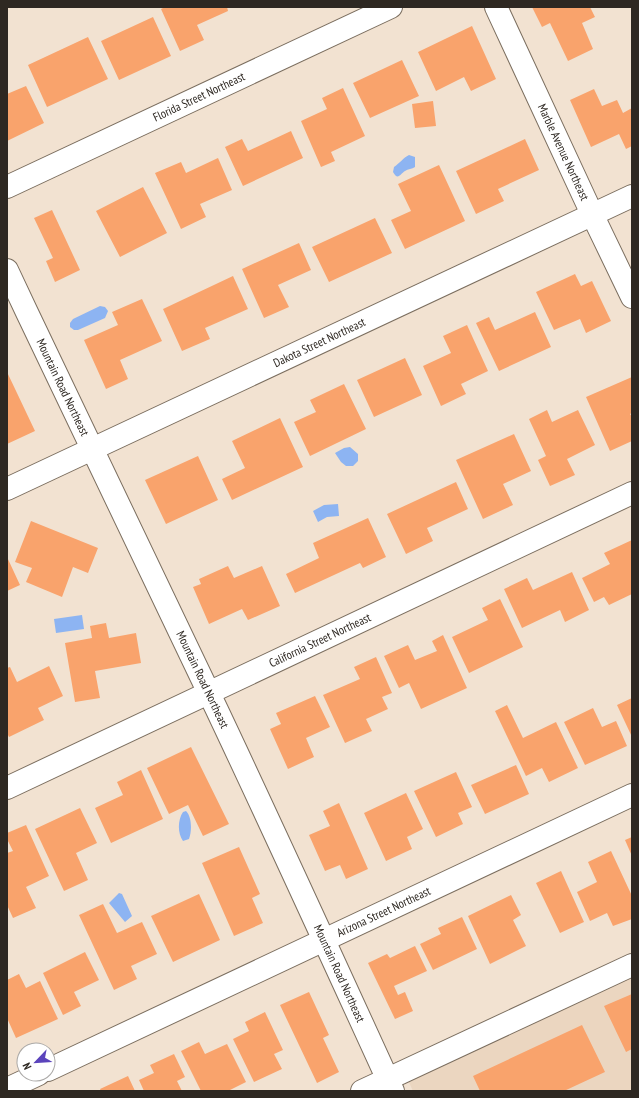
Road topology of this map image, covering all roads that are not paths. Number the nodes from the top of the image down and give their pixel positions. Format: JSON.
{"nodes":[{"id":1,"x":391,"y":7,"type":"edge"},
{"id":2,"x":496,"y":7,"type":"edge"},
{"id":3,"x":7,"y":187,"type":"edge"},
{"id":4,"x":632,"y":196,"type":"edge"},
{"id":5,"x":592,"y":214,"type":"junction"},
{"id":6,"x":7,"y":270,"type":"edge"},
{"id":7,"x":632,"y":297,"type":"edge"},
{"id":8,"x":92,"y":450,"type":"junction"},
{"id":9,"x":7,"y":489,"type":"edge"},
{"id":10,"x":632,"y":494,"type":"edge"},
{"id":11,"x":209,"y":693,"type":"junction"},
{"id":12,"x":7,"y":788,"type":"edge"},
{"id":13,"x":632,"y":795,"type":"edge"},
{"id":14,"x":325,"y":940,"type":"junction"},
{"id":15,"x":632,"y":965,"type":"edge"},
{"id":16,"x":56,"y":1066,"type":"edge"},
{"id":17,"x":22,"y":1082,"type":"edge"},
{"id":18,"x":391,"y":1085,"type":"edge"},
{"id":19,"x":7,"y":1089,"type":"edge"},
{"id":20,"x":362,"y":1091,"type":"edge"}],
"edges":[{"from":1,"to":3,"type":"street","name":"Florida Street Northeast"},
{"from":2,"to":5,"type":"street","name":"Marble Avenue Northeast"},
{"from":4,"to":5,"type":"street","name":"Dakota Street Northeast"},
{"from":5,"to":7,"type":"street","name":"Marble Avenue Northeast"},
{"from":5,"to":8,"type":"street","name":"Dakota Street Northeast"},
{"from":6,"to":8,"type":"street","name":"Mountain Road Northeast"},
{"from":8,"to":9,"type":"street","name":"Dakota Street Northeast"},
{"from":8,"to":11,"type":"street","name":"Mountain Road Northeast"},
{"from":10,"to":11,"type":"street","name":"California Street Northeast"},
{"from":11,"to":12,"type":"street","name":"California Street Northeast"},
{"from":11,"to":14,"type":"street","name":"Mountain Road Northeast"},
{"from":13,"to":14,"type":"street","name":"Arizona Street Northeast"},
{"from":14,"to":16,"type":"street","name":"Arizona Street Northeast"},
{"from":14,"to":18,"type":"street","name":"Mountain Road Northeast"},
{"from":15,"to":18,"type":"street"},
{"from":17,"to":19,"type":"street"},
{"from":18,"to":20,"type":"street"}]}
